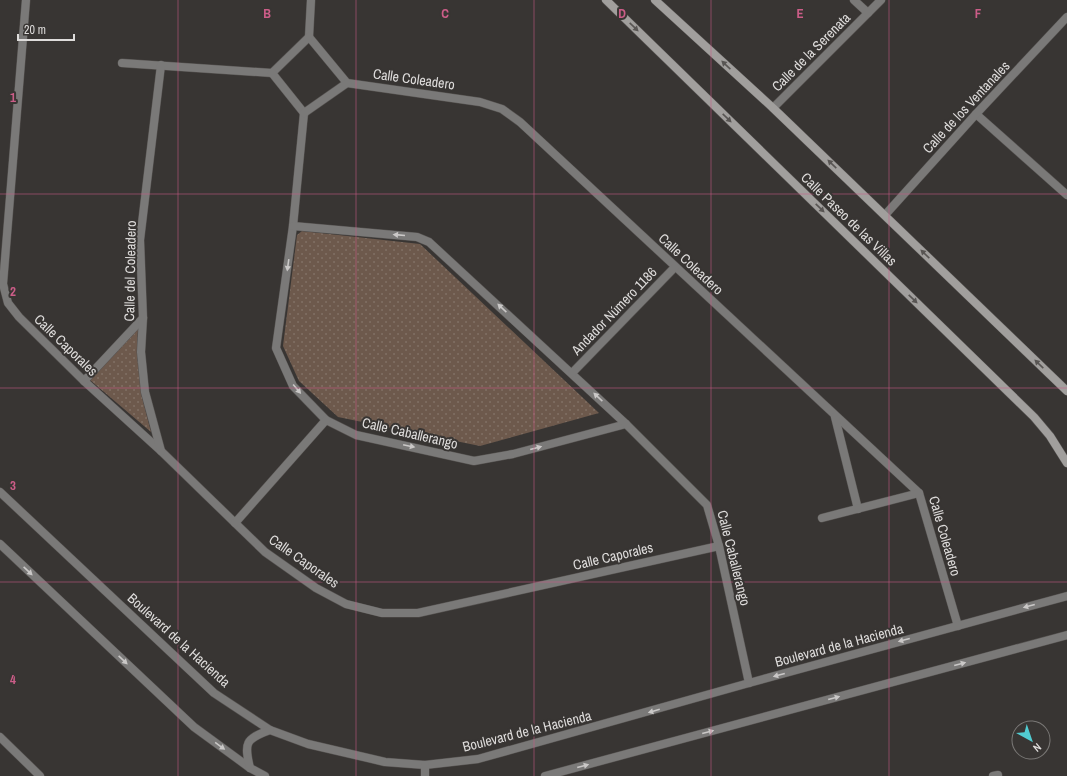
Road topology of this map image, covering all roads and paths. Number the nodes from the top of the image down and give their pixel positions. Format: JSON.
{"nodes":[{"id":1,"x":26,"y":0,"type":"edge"},
{"id":2,"x":311,"y":0,"type":"edge"},
{"id":3,"x":606,"y":0,"type":"edge"},
{"id":4,"x":655,"y":0,"type":"edge"},
{"id":5,"x":854,"y":0,"type":"edge"},
{"id":6,"x":881,"y":0,"type":"edge"},
{"id":7,"x":868,"y":13,"type":"junction"},
{"id":8,"x":1067,"y":17,"type":"edge"},
{"id":9,"x":309,"y":37,"type":"junction"},
{"id":10,"x":122,"y":63,"type":"dead end"},
{"id":11,"x":161,"y":65,"type":"junction"},
{"id":12,"x":272,"y":73,"type":"junction"},
{"id":13,"x":347,"y":83,"type":"junction"},
{"id":14,"x":773,"y":108,"type":"junction"},
{"id":15,"x":304,"y":113,"type":"junction"},
{"id":16,"x":976,"y":114,"type":"junction"},
{"id":17,"x":1067,"y":195,"type":"edge"},
{"id":18,"x":885,"y":215,"type":"junction"},
{"id":19,"x":293,"y":226,"type":"junction"},
{"id":20,"x":2,"y":261,"type":"edge"},
{"id":21,"x":675,"y":267,"type":"junction"},
{"id":22,"x":143,"y":318,"type":"junction"},
{"id":23,"x":572,"y":373,"type":"junction"},
{"id":24,"x":84,"y":381,"type":"junction"},
{"id":25,"x":1067,"y":391,"type":"edge"},
{"id":26,"x":835,"y":416,"type":"junction"},
{"id":27,"x":326,"y":420,"type":"junction"},
{"id":28,"x":626,"y":424,"type":"junction"},
{"id":29,"x":161,"y":451,"type":"junction"},
{"id":30,"x":1067,"y":463,"type":"edge"},
{"id":31,"x":0,"y":492,"type":"edge"},
{"id":32,"x":919,"y":494,"type":"junction"},
{"id":33,"x":858,"y":509,"type":"junction"},
{"id":34,"x":822,"y":518,"type":"dead end"},
{"id":35,"x":236,"y":523,"type":"junction"},
{"id":36,"x":0,"y":544,"type":"edge"},
{"id":37,"x":719,"y":546,"type":"junction"},
{"id":38,"x":1067,"y":596,"type":"edge"},
{"id":39,"x":958,"y":626,"type":"junction"},
{"id":40,"x":1067,"y":635,"type":"edge"},
{"id":41,"x":749,"y":683,"type":"junction"},
{"id":42,"x":270,"y":730,"type":"junction"},
{"id":43,"x":0,"y":737,"type":"edge"},
{"id":44,"x":425,"y":765,"type":"junction"},
{"id":45,"x":250,"y":768,"type":"junction"},
{"id":46,"x":40,"y":776,"type":"edge"},
{"id":47,"x":265,"y":776,"type":"edge"},
{"id":48,"x":425,"y":776,"type":"edge"},
{"id":49,"x":545,"y":776,"type":"edge"}],
"edges":[{"from":1,"to":20,"type":"street","name":"Calle Caporales"},
{"from":2,"to":9,"type":"street"},
{"from":3,"to":30,"type":"street","name":"Calle Paseo de las Villas","one_way":true},
{"from":14,"to":4,"type":"street","name":"Calle Paseo de las Villas","one_way":true},
{"from":5,"to":7,"type":"street","name":"Calle de la Serenata"},
{"from":6,"to":7,"type":"street","name":"Calle de la Serenata"},
{"from":7,"to":14,"type":"street","name":"Calle de la Serenata"},
{"from":8,"to":16,"type":"street","name":"Calle de los Ventanales"},
{"from":9,"to":12,"type":"street"},
{"from":9,"to":13,"type":"street"},
{"from":10,"to":11,"type":"street"},
{"from":11,"to":12,"type":"street"},
{"from":11,"to":22,"type":"street","name":"Calle del Coleadero"},
{"from":12,"to":15,"type":"street"},
{"from":13,"to":15,"type":"street"},
{"from":13,"to":21,"type":"street","name":"Calle Coleadero"},
{"from":18,"to":14,"type":"street","name":"Calle Paseo de las Villas","one_way":true},
{"from":15,"to":19,"type":"street","name":"Calle Caballerango"},
{"from":16,"to":17,"type":"street"},
{"from":16,"to":18,"type":"street","name":"Calle de los Ventanales"},
{"from":25,"to":18,"type":"street","name":"Calle Paseo de las Villas","one_way":true},
{"from":23,"to":19,"type":"street","name":"Calle Caballerango","one_way":true},
{"from":19,"to":27,"type":"street","name":"Calle Caballerango","one_way":true},
{"from":20,"to":24,"type":"street","name":"Calle Caporales"},
{"from":21,"to":23,"type":"street","name":"Andador Número 1186"},
{"from":21,"to":26,"type":"street","name":"Calle Coleadero"},
{"from":22,"to":24,"type":"street"},
{"from":22,"to":29,"type":"street","name":"Calle del Coleadero"},
{"from":28,"to":23,"type":"street","name":"Calle Caballerango","one_way":true},
{"from":24,"to":29,"type":"street","name":"Calle Caporales"},
{"from":26,"to":32,"type":"street","name":"Calle Coleadero"},
{"from":26,"to":33,"type":"street"},
{"from":27,"to":28,"type":"street","name":"Calle Caballerango","one_way":true},
{"from":27,"to":35,"type":"street"},
{"from":28,"to":37,"type":"street","name":"Calle Caballerango"},
{"from":29,"to":35,"type":"street","name":"Calle Caporales"},
{"from":31,"to":42,"type":"street","name":"Boulevard de la Hacienda"},
{"from":32,"to":33,"type":"street"},
{"from":32,"to":39,"type":"street","name":"Calle Coleadero"},
{"from":33,"to":34,"type":"street"},
{"from":35,"to":37,"type":"street","name":"Calle Caporales"},
{"from":36,"to":45,"type":"street","one_way":true},
{"from":37,"to":41,"type":"street","name":"Calle Caballerango"},
{"from":38,"to":39,"type":"street","name":"Boulevard de la Hacienda","one_way":true},
{"from":39,"to":41,"type":"street","name":"Boulevard de la Hacienda","one_way":true},
{"from":49,"to":40,"type":"street","one_way":true},
{"from":41,"to":44,"type":"street","name":"Boulevard de la Hacienda","one_way":true},
{"from":42,"to":44,"type":"street","name":"Boulevard de la Hacienda"},
{"from":42,"to":45,"type":"street"},
{"from":43,"to":46,"type":"street"},
{"from":44,"to":48,"type":"street"},
{"from":45,"to":47,"type":"street"}]}
